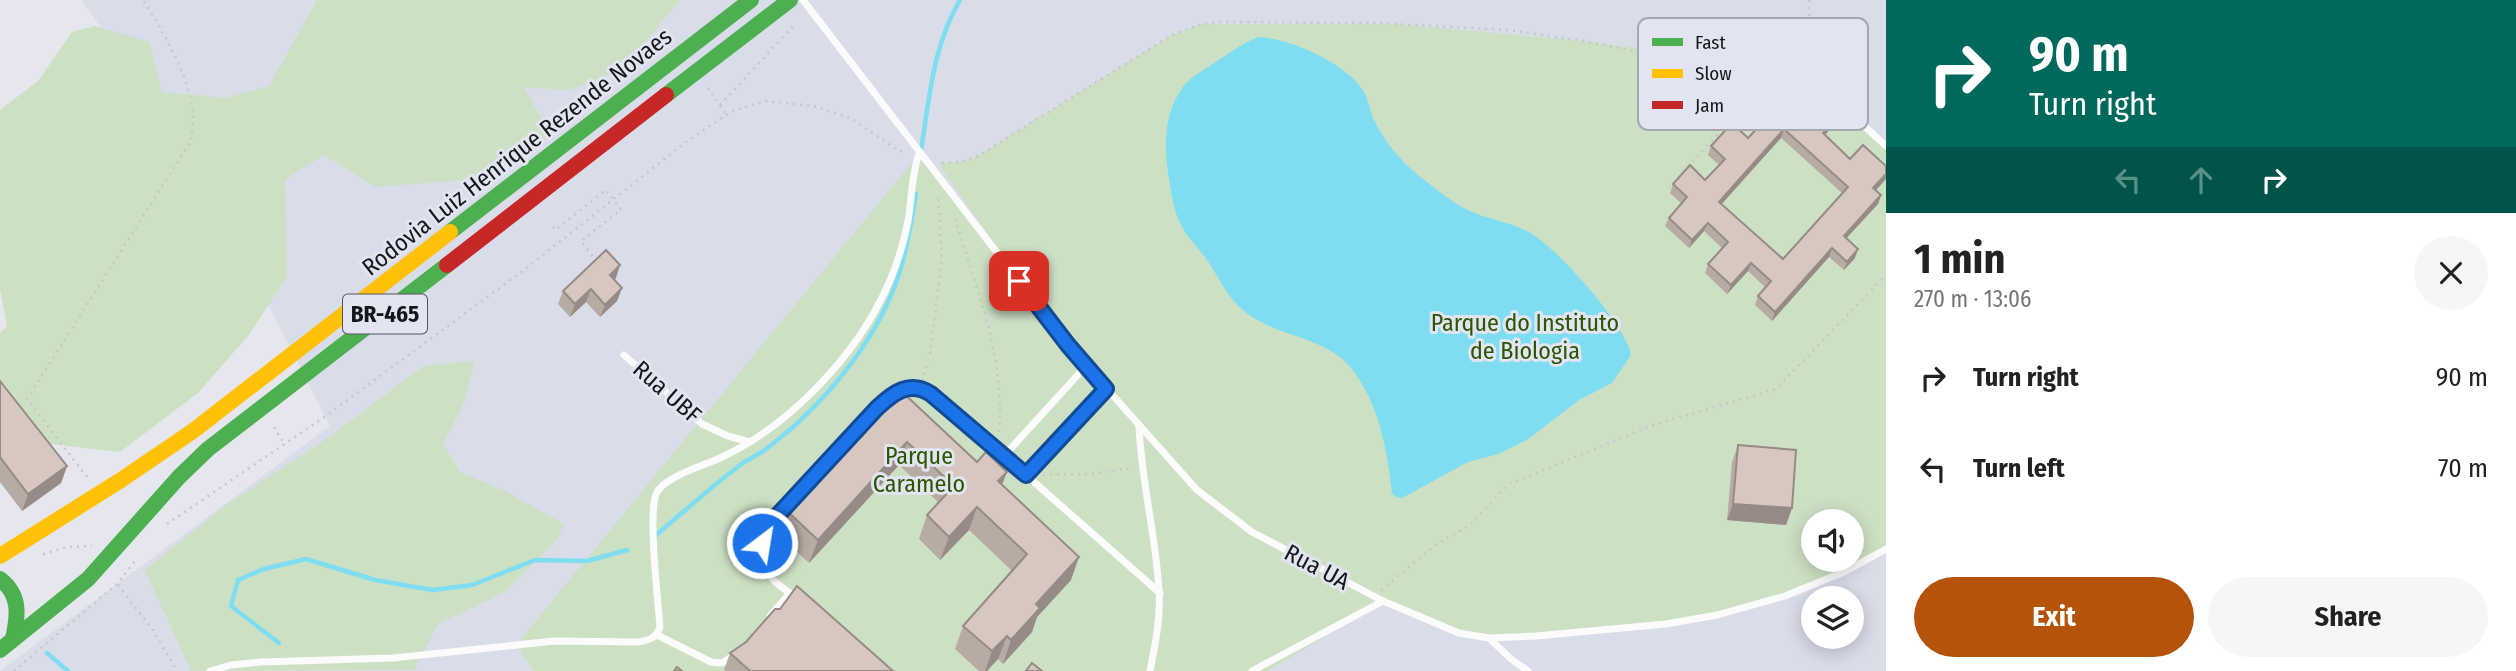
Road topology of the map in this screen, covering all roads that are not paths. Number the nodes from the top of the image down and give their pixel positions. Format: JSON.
{"nodes":[{"id":1,"x":751,"y":0,"type":"edge"},
{"id":2,"x":790,"y":0,"type":"edge"},
{"id":3,"x":803,"y":0,"type":"edge"},
{"id":4,"x":1868,"y":130,"type":"edge"},
{"id":5,"x":1886,"y":146,"type":"edge"},
{"id":6,"x":919,"y":154,"type":"junction"},
{"id":7,"x":624,"y":355,"type":"dead end"},
{"id":8,"x":1086,"y":366,"type":"junction"},
{"id":9,"x":1106,"y":389,"type":"junction"},
{"id":10,"x":1139,"y":424,"type":"junction"},
{"id":11,"x":750,"y":442,"type":"junction"},
{"id":12,"x":840,"y":448,"type":"edge"},
{"id":13,"x":1003,"y":457,"type":"junction"},
{"id":14,"x":831,"y":458,"type":"edge"},
{"id":15,"x":1026,"y":475,"type":"junction"},
{"id":16,"x":1886,"y":549,"type":"edge"},
{"id":17,"x":0,"y":556,"type":"edge"},
{"id":18,"x":0,"y":579,"type":"edge"},
{"id":19,"x":790,"y":593,"type":"junction"},
{"id":20,"x":1160,"y":593,"type":"junction"},
{"id":21,"x":1383,"y":601,"type":"junction"},
{"id":22,"x":801,"y":602,"type":"edge"},
{"id":23,"x":761,"y":626,"type":"edge"},
{"id":24,"x":657,"y":635,"type":"junction"},
{"id":25,"x":1489,"y":638,"type":"junction"},
{"id":26,"x":7,"y":644,"type":"edge"},
{"id":27,"x":744,"y":645,"type":"edge"},
{"id":28,"x":210,"y":671,"type":"edge"},
{"id":29,"x":1150,"y":671,"type":"edge"},
{"id":30,"x":1252,"y":671,"type":"edge"},
{"id":31,"x":1528,"y":671,"type":"edge"}],
"edges":[{"from":1,"to":17,"type":"highway","name":"Rodovia Luiz Henrique Rezende Novaes","number":"BR-465"},
{"from":2,"to":26,"type":"highway","name":"Rodovia Luiz Henrique Rezende Novaes","number":"BR-465"},
{"from":3,"to":6,"type":"lane","name":"Rua UA"},
{"from":4,"to":5,"type":"lane"},
{"from":6,"to":8,"type":"lane","name":"Rua UA"},
{"from":6,"to":11,"type":"lane"},
{"from":7,"to":11,"type":"lane","name":"Rua UBF"},
{"from":8,"to":9,"type":"lane","name":"Rua UA"},
{"from":8,"to":13,"type":"lane"},
{"from":9,"to":10,"type":"lane","name":"Rua UA"},
{"from":9,"to":15,"type":"lane"},
{"from":10,"to":20,"type":"lane"},
{"from":10,"to":21,"type":"lane","name":"Rua UA"},
{"from":11,"to":24,"type":"lane"},
{"from":12,"to":13,"type":"lane"},
{"from":13,"to":15,"type":"lane"},
{"from":14,"to":19,"type":"lane"},
{"from":15,"to":20,"type":"lane"},
{"from":16,"to":25,"type":"lane","name":"Rua UA"},
{"from":18,"to":26,"type":"highway"},
{"from":19,"to":22,"type":"lane"},
{"from":19,"to":23,"type":"lane"},
{"from":20,"to":29,"type":"lane"},
{"from":21,"to":25,"type":"lane","name":"Rua UA"},
{"from":21,"to":30,"type":"lane"},
{"from":24,"to":27,"type":"lane"},
{"from":24,"to":28,"type":"lane"},
{"from":25,"to":31,"type":"lane"}]}
